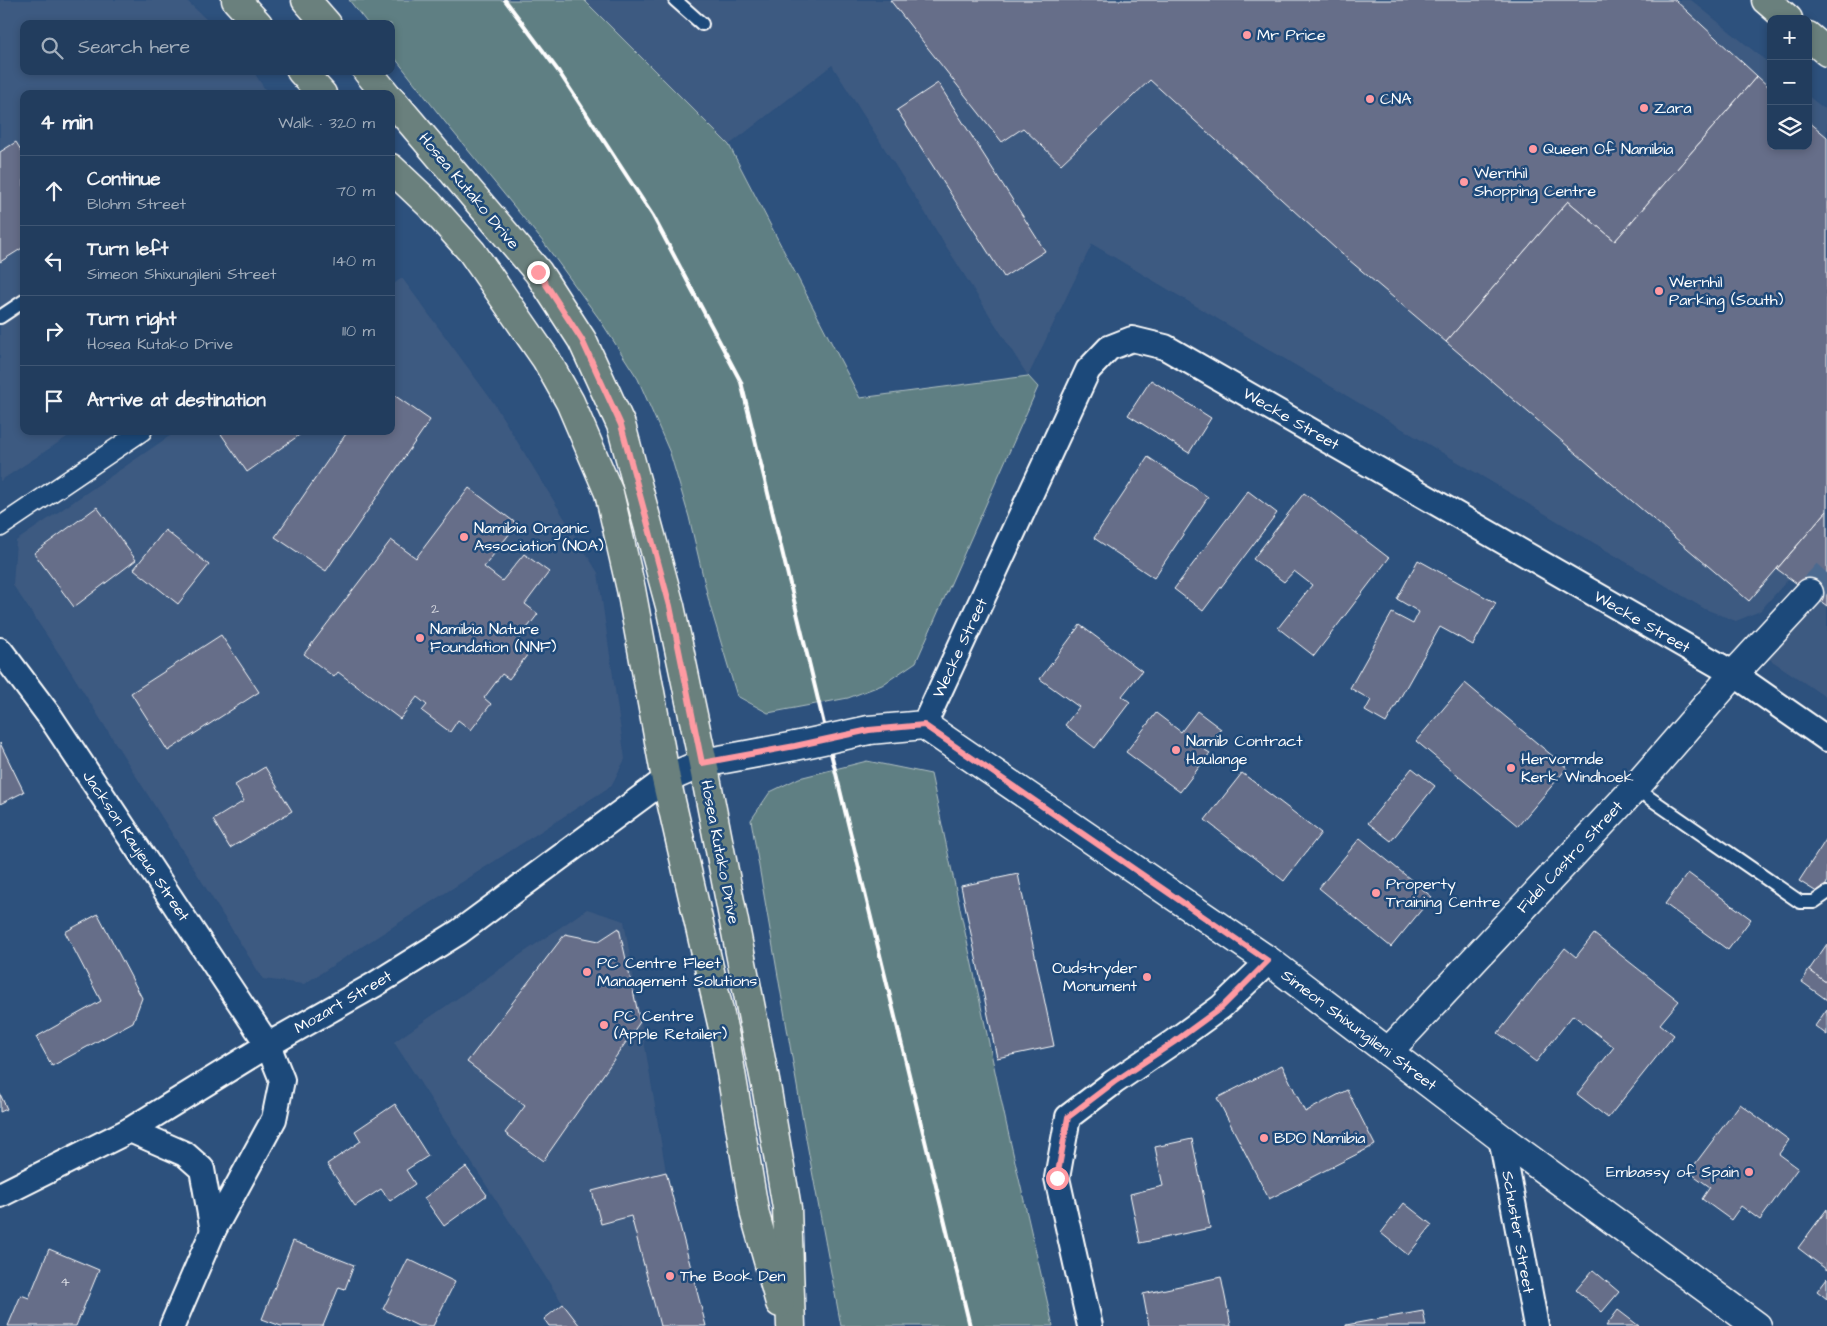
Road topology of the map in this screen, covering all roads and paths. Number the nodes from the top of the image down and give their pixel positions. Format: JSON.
{"nodes":[{"id":1,"x":236,"y":0,"type":"edge"},
{"id":2,"x":306,"y":0,"type":"edge"},
{"id":3,"x":676,"y":0,"type":"edge"},
{"id":4,"x":1766,"y":0,"type":"edge"},
{"id":5,"x":1783,"y":15,"type":"edge"},
{"id":6,"x":254,"y":20,"type":"edge"},
{"id":7,"x":323,"y":20,"type":"edge"},
{"id":8,"x":702,"y":24,"type":"dead end"},
{"id":9,"x":1812,"y":39,"type":"edge"},
{"id":10,"x":1827,"y":52,"type":"edge"},
{"id":11,"x":305,"y":75,"type":"edge"},
{"id":12,"x":370,"y":75,"type":"edge"},
{"id":13,"x":318,"y":90,"type":"edge"},
{"id":14,"x":383,"y":90,"type":"edge"},
{"id":15,"x":395,"y":104,"type":"edge"},
{"id":16,"x":395,"y":172,"type":"edge"},
{"id":17,"x":20,"y":304,"type":"edge"},
{"id":18,"x":0,"y":317,"type":"edge"},
{"id":19,"x":136,"y":435,"type":"edge"},
{"id":20,"x":0,"y":527,"type":"edge"},
{"id":21,"x":1809,"y":593,"type":"tunnel mouth"},
{"id":22,"x":0,"y":650,"type":"edge"},
{"id":23,"x":1734,"y":674,"type":"junction"},
{"id":24,"x":924,"y":725,"type":"junction"},
{"id":25,"x":1827,"y":740,"type":"edge"},
{"id":26,"x":702,"y":763,"type":"junction"},
{"id":27,"x":666,"y":778,"type":"junction"},
{"id":28,"x":1635,"y":788,"type":"junction"},
{"id":29,"x":1827,"y":893,"type":"edge"},
{"id":30,"x":1268,"y":961,"type":"junction"},
{"id":31,"x":268,"y":1045,"type":"junction"},
{"id":32,"x":1388,"y":1052,"type":"junction"},
{"id":33,"x":130,"y":1130,"type":"junction"},
{"id":34,"x":1501,"y":1138,"type":"junction"},
{"id":35,"x":0,"y":1195,"type":"edge"},
{"id":36,"x":213,"y":1232,"type":"junction"},
{"id":37,"x":172,"y":1326,"type":"edge"},
{"id":38,"x":786,"y":1326,"type":"edge"},
{"id":39,"x":791,"y":1326,"type":"edge"},
{"id":40,"x":1090,"y":1326,"type":"edge"},
{"id":41,"x":1536,"y":1326,"type":"edge"},
{"id":42,"x":1757,"y":1326,"type":"edge"}],
"edges":[{"from":1,"to":6,"type":"main road"},
{"from":2,"to":7,"type":"main road"},
{"from":3,"to":8,"type":"lane"},
{"from":4,"to":5,"type":"main road"},
{"from":9,"to":10,"type":"main road"},
{"from":11,"to":13,"type":"main road"},
{"from":12,"to":14,"type":"main road"},
{"from":15,"to":26,"type":"main road","name":"Hosea Kutako Drive"},
{"from":16,"to":27,"type":"main road","name":"Hosea Kutako Drive"},
{"from":17,"to":18,"type":"lane"},
{"from":19,"to":20,"type":"street"},
{"from":21,"to":23,"type":"street","name":"Fidel Castro Street"},
{"from":22,"to":31,"type":"street","name":"Jackson Kaujeua Street"},
{"from":23,"to":24,"type":"street","name":"Wecke Street"},
{"from":23,"to":25,"type":"street","name":"Wecke Street"},
{"from":23,"to":28,"type":"street","name":"Fidel Castro Street"},
{"from":24,"to":26,"type":"street","bridge":true},
{"from":24,"to":30,"type":"street","name":"Simeon Shixungileni Street"},
{"from":26,"to":27,"type":"street"},
{"from":26,"to":39,"type":"main road","name":"Hosea Kutako Drive"},
{"from":27,"to":31,"type":"street","name":"Mozart Street"},
{"from":27,"to":38,"type":"main road","name":"Hosea Kutako Drive"},
{"from":28,"to":29,"type":"lane"},
{"from":28,"to":32,"type":"street","name":"Fidel Castro Street"},
{"from":30,"to":32,"type":"street","name":"Simeon Shixungileni Street"},
{"from":30,"to":40,"type":"street"},
{"from":31,"to":33,"type":"street","name":"Mozart Street"},
{"from":31,"to":36,"type":"street","name":"Jackson Kaujeua Street"},
{"from":32,"to":34,"type":"street","name":"Simeon Shixungileni Street"},
{"from":33,"to":35,"type":"street","name":"Mozart Street"},
{"from":33,"to":36,"type":"street"},
{"from":34,"to":41,"type":"street","name":"Schuster Street"},
{"from":34,"to":42,"type":"street","name":"Simeon Shixungileni Street"},
{"from":36,"to":37,"type":"street","name":"Jackson Kaujeua Street"}]}
